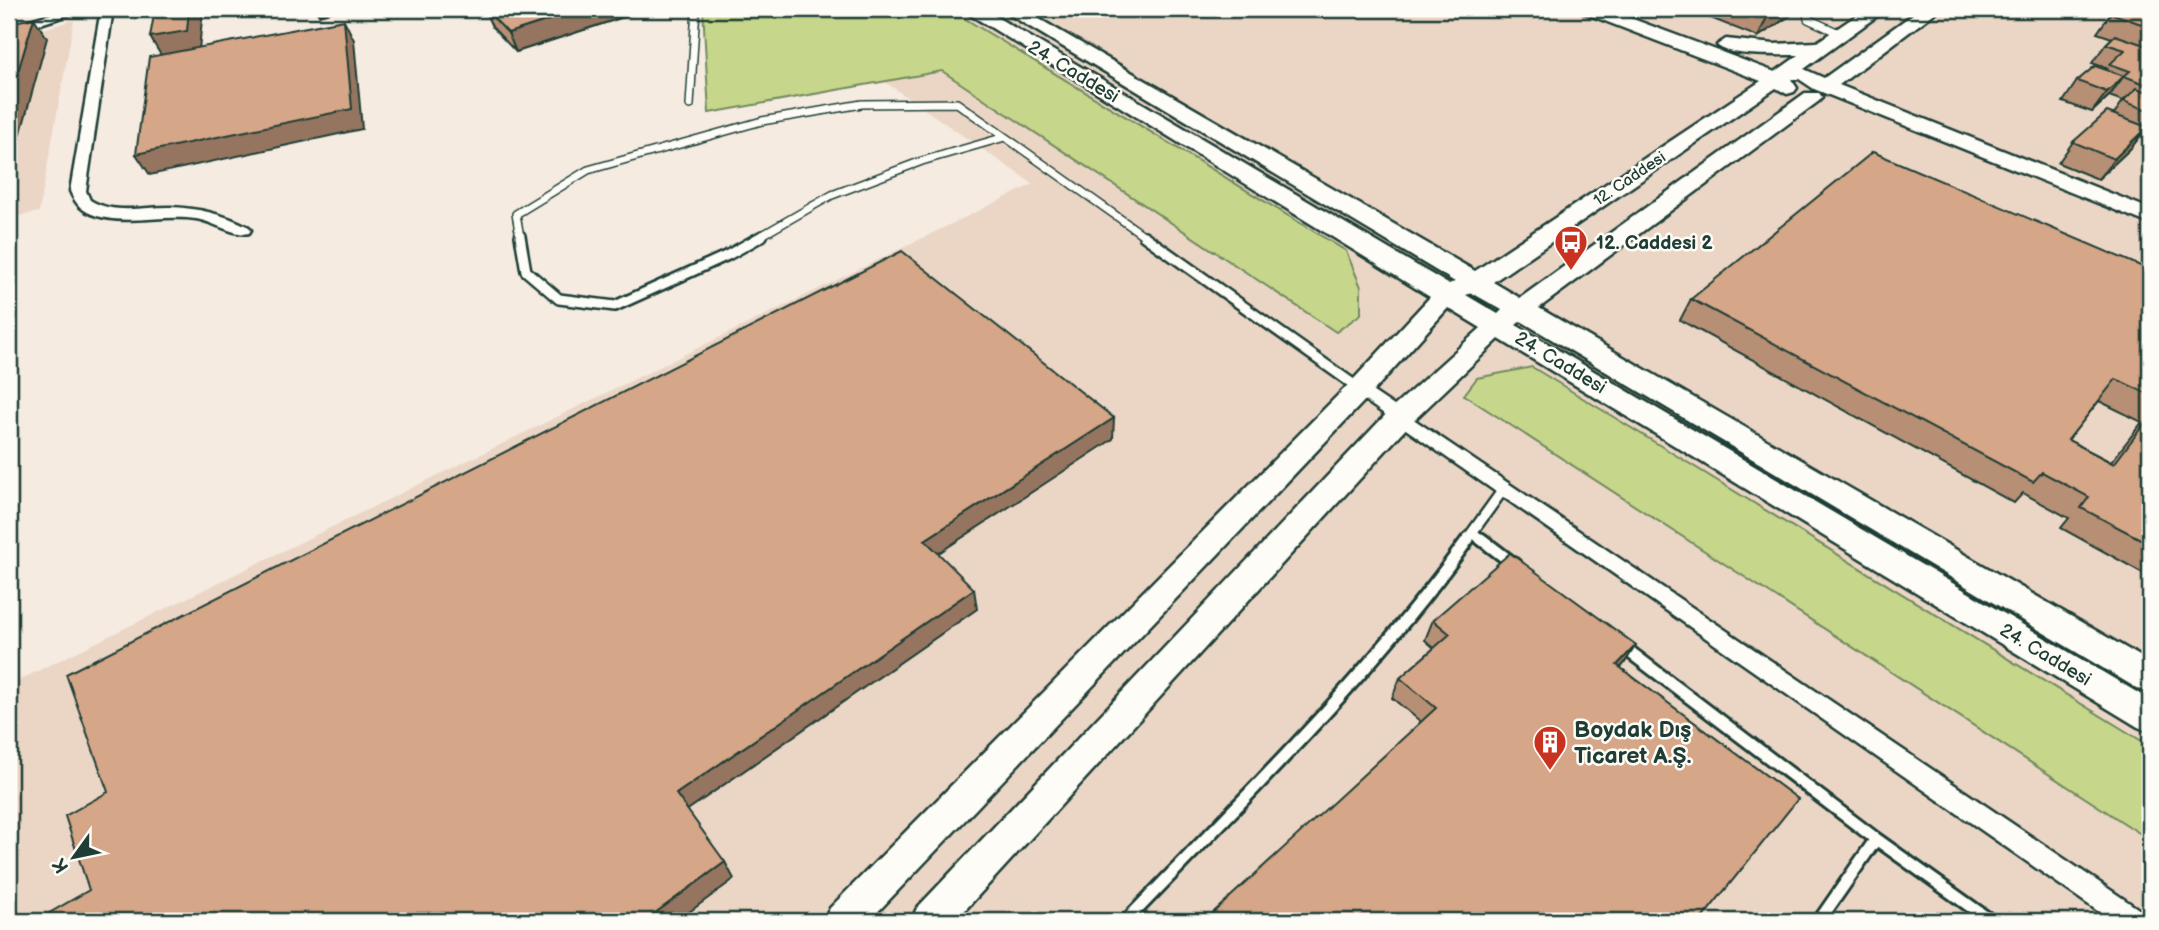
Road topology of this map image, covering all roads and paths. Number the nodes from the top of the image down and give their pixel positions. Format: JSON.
{"nodes":[{"id":1,"x":81,"y":9,"type":"edge"},
{"id":2,"x":107,"y":9,"type":"edge"},
{"id":3,"x":696,"y":9,"type":"edge"},
{"id":4,"x":970,"y":9,"type":"edge"},
{"id":5,"x":1009,"y":9,"type":"edge"},
{"id":6,"x":1590,"y":9,"type":"edge"},
{"id":7,"x":1635,"y":9,"type":"edge"},
{"id":8,"x":1816,"y":9,"type":"edge"},
{"id":9,"x":1878,"y":9,"type":"edge"},
{"id":10,"x":1931,"y":9,"type":"edge"},
{"id":11,"x":9,"y":30,"type":"edge"},
{"id":12,"x":1841,"y":34,"type":"junction"},
{"id":13,"x":1726,"y":45,"type":"junction"},
{"id":14,"x":1821,"y":48,"type":"junction"},
{"id":15,"x":1784,"y":76,"type":"junction"},
{"id":16,"x":1817,"y":90,"type":"junction"},
{"id":17,"x":690,"y":105,"type":"dead end"},
{"id":18,"x":1005,"y":137,"type":"junction"},
{"id":19,"x":2150,"y":217,"type":"edge"},
{"id":20,"x":243,"y":230,"type":"dead end"},
{"id":21,"x":2150,"y":236,"type":"edge"},
{"id":22,"x":1460,"y":288,"type":"junction"},
{"id":23,"x":1510,"y":317,"type":"junction"},
{"id":24,"x":1360,"y":389,"type":"junction"},
{"id":25,"x":1401,"y":415,"type":"junction"},
{"id":26,"x":1505,"y":487,"type":"junction"},
{"id":27,"x":1474,"y":533,"type":"junction"},
{"id":28,"x":1528,"y":575,"type":"edge"},
{"id":29,"x":1615,"y":641,"type":"edge"},
{"id":30,"x":2150,"y":679,"type":"edge"},
{"id":31,"x":2150,"y":717,"type":"edge"},
{"id":32,"x":1876,"y":839,"type":"junction"},
{"id":33,"x":843,"y":921,"type":"edge"},
{"id":34,"x":930,"y":921,"type":"edge"},
{"id":35,"x":1126,"y":921,"type":"edge"},
{"id":36,"x":1819,"y":921,"type":"edge"},
{"id":37,"x":1991,"y":921,"type":"edge"},
{"id":38,"x":2134,"y":921,"type":"edge"}],
"edges":[{"from":1,"to":11,"type":"street"},
{"from":2,"to":20,"type":"street"},
{"from":3,"to":17,"type":"lane"},
{"from":4,"to":22,"type":"street","name":"24. Caddesi"},
{"from":5,"to":22,"type":"street","name":"24. Caddesi"},
{"from":6,"to":15,"type":"street"},
{"from":7,"to":13,"type":"street"},
{"from":8,"to":12,"type":"lane"},
{"from":9,"to":12,"type":"street","name":"12. Caddesi"},
{"from":10,"to":16,"type":"street"},
{"from":12,"to":14,"type":"street","name":"12. Caddesi"},
{"from":13,"to":14,"type":"street"},
{"from":13,"to":15,"type":"street"},
{"from":14,"to":15,"type":"street","name":"12. Caddesi"},
{"from":15,"to":16,"type":"street"},
{"from":15,"to":22,"type":"street","name":"12. Caddesi"},
{"from":16,"to":19,"type":"street"},
{"from":16,"to":21,"type":"street"},
{"from":16,"to":23,"type":"street"},
{"from":18,"to":18,"type":"lane"},
{"from":18,"to":24,"type":"lane"},
{"from":22,"to":23,"type":"street","name":"24. Caddesi"},
{"from":22,"to":24,"type":"street","name":"12. Caddesi"},
{"from":23,"to":25,"type":"street"},
{"from":23,"to":30,"type":"street","name":"24. Caddesi"},
{"from":23,"to":31,"type":"street","name":"24. Caddesi"},
{"from":24,"to":25,"type":"street"},
{"from":24,"to":33,"type":"street","name":"12. Caddesi"},
{"from":25,"to":26,"type":"street"},
{"from":25,"to":34,"type":"street"},
{"from":26,"to":27,"type":"lane"},
{"from":26,"to":38,"type":"street"},
{"from":27,"to":28,"type":"lane"},
{"from":27,"to":35,"type":"lane"},
{"from":29,"to":32,"type":"lane"},
{"from":32,"to":36,"type":"lane"},
{"from":32,"to":37,"type":"lane"}]}
